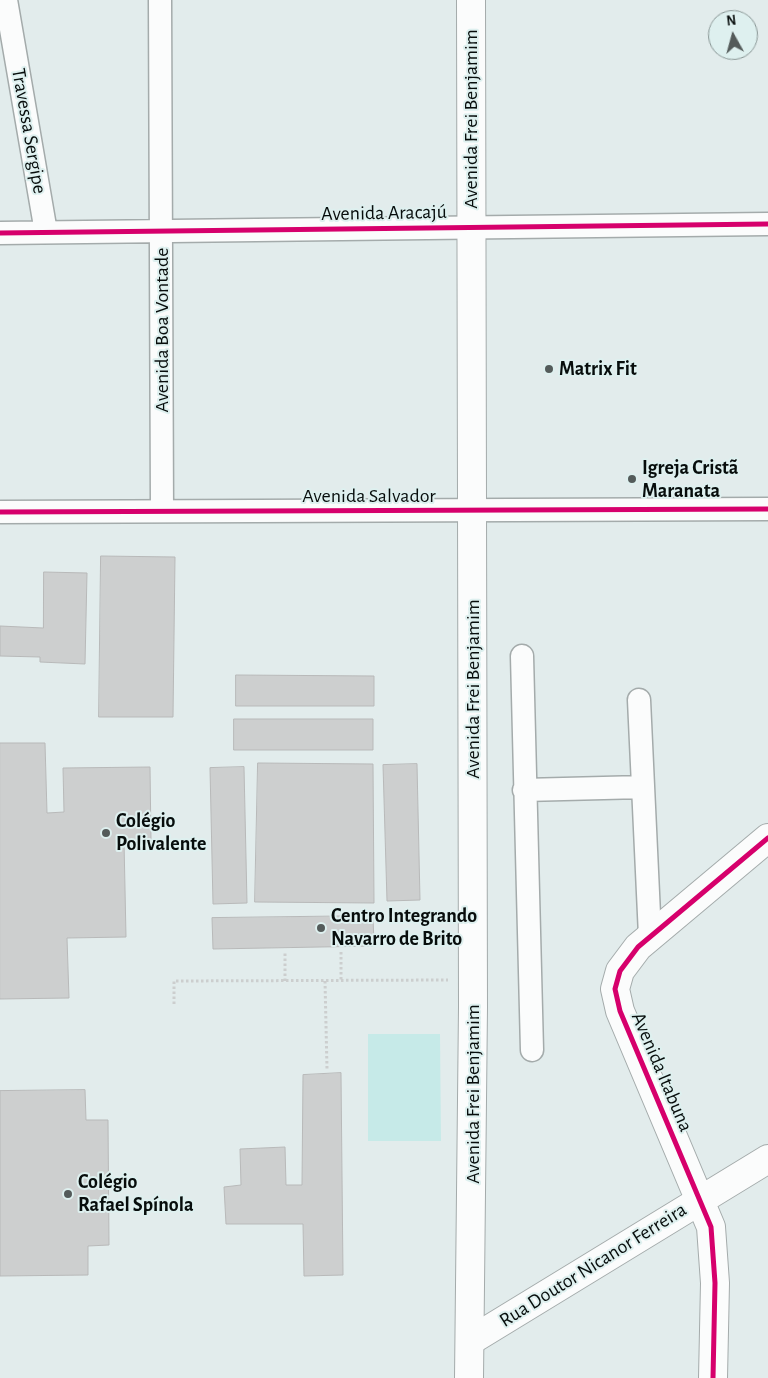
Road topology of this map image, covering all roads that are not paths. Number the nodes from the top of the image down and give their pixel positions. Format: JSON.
{"nodes":[{"id":1,"x":6,"y":0,"type":"edge"},
{"id":2,"x":160,"y":0,"type":"edge"},
{"id":3,"x":471,"y":0,"type":"edge"},
{"id":4,"x":768,"y":224,"type":"edge"},
{"id":5,"x":471,"y":227,"type":"junction"},
{"id":6,"x":162,"y":231,"type":"junction"},
{"id":7,"x":46,"y":232,"type":"junction"},
{"id":8,"x":0,"y":233,"type":"edge"},
{"id":9,"x":768,"y":509,"type":"edge"},
{"id":10,"x":162,"y":510,"type":"junction"},
{"id":11,"x":0,"y":512,"type":"edge"},
{"id":12,"x":472,"y":512,"type":"junction"},
{"id":13,"x":522,"y":656,"type":"dead end"},
{"id":14,"x":639,"y":700,"type":"dead end"},
{"id":15,"x":643,"y":787,"type":"junction"},
{"id":16,"x":524,"y":790,"type":"junction"},
{"id":17,"x":768,"y":838,"type":"edge"},
{"id":18,"x":650,"y":936,"type":"junction"},
{"id":19,"x":532,"y":1050,"type":"dead end"},
{"id":20,"x":768,"y":1159,"type":"edge"},
{"id":21,"x":700,"y":1200,"type":"junction"},
{"id":22,"x":470,"y":1341,"type":"junction"},
{"id":23,"x":469,"y":1378,"type":"edge"},
{"id":24,"x":712,"y":1378,"type":"edge"}],
"edges":[{"from":1,"to":7,"type":"street","name":"Travessa Sergipe"},
{"from":2,"to":6,"type":"street","name":"Avenida Boa Vontade"},
{"from":3,"to":5,"type":"main road","name":"Avenida Frei Benjamim"},
{"from":4,"to":5,"type":"street","name":"Avenida Aracajú"},
{"from":5,"to":6,"type":"street","name":"Avenida Aracajú"},
{"from":5,"to":12,"type":"main road","name":"Avenida Frei Benjamim"},
{"from":6,"to":7,"type":"street","name":"Avenida Aracajú"},
{"from":6,"to":10,"type":"street","name":"Avenida Boa Vontade"},
{"from":7,"to":8,"type":"street","name":"Avenida Aracajú"},
{"from":9,"to":12,"type":"street","name":"Avenida Salvador"},
{"from":10,"to":11,"type":"street","name":"Avenida Salvador"},
{"from":10,"to":12,"type":"street","name":"Avenida Salvador"},
{"from":12,"to":22,"type":"main road","name":"Avenida Frei Benjamim"},
{"from":13,"to":16,"type":"street"},
{"from":14,"to":15,"type":"street"},
{"from":15,"to":16,"type":"street"},
{"from":15,"to":18,"type":"street"},
{"from":16,"to":19,"type":"street"},
{"from":17,"to":18,"type":"main road","name":"Avenida Itabuna"},
{"from":18,"to":21,"type":"main road","name":"Avenida Itabuna"},
{"from":20,"to":21,"type":"main road","name":"Rua Doutor Nicanor Ferreira"},
{"from":21,"to":22,"type":"main road","name":"Rua Doutor Nicanor Ferreira"},
{"from":21,"to":24,"type":"main road","name":"Avenida Itabuna"},
{"from":22,"to":23,"type":"main road","name":"Avenida Frei Benjamim"}]}
